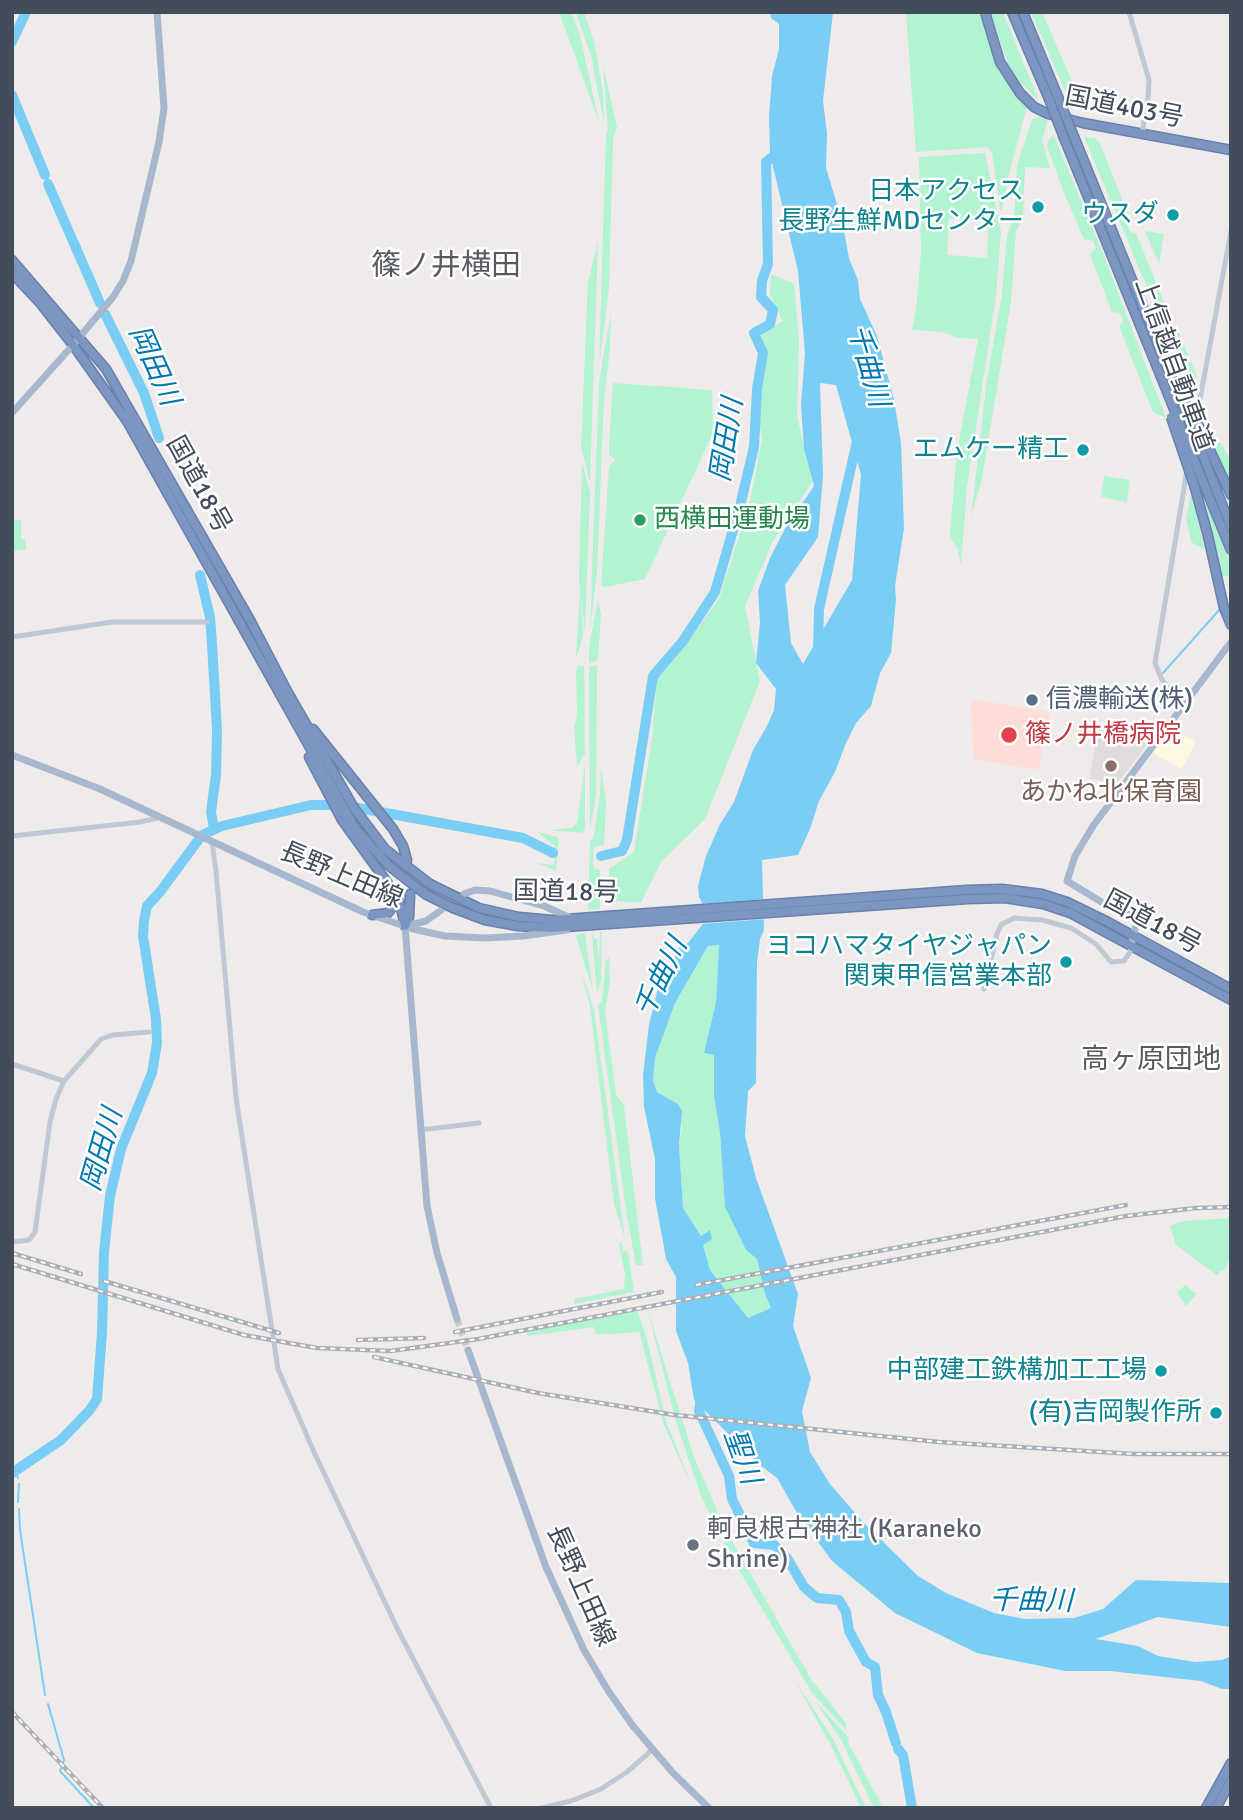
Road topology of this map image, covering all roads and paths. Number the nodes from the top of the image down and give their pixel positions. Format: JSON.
{"nodes":[{"id":1,"x":157,"y":12,"type":"edge"},
{"id":2,"x":985,"y":12,"type":"edge"},
{"id":3,"x":1012,"y":12,"type":"edge"},
{"id":4,"x":1023,"y":12,"type":"edge"},
{"id":5,"x":1129,"y":12,"type":"edge"},
{"id":6,"x":1142,"y":134,"type":"junction"},
{"id":7,"x":1231,"y":150,"type":"edge"},
{"id":8,"x":1231,"y":231,"type":"edge"},
{"id":9,"x":12,"y":260,"type":"edge"},
{"id":10,"x":12,"y":274,"type":"edge"},
{"id":11,"x":79,"y":337,"type":"junction"},
{"id":12,"x":73,"y":345,"type":"junction"},
{"id":13,"x":12,"y":413,"type":"edge"},
{"id":14,"x":1174,"y":415,"type":"junction"},
{"id":15,"x":1205,"y":450,"type":"junction"},
{"id":16,"x":1231,"y":495,"type":"edge"},
{"id":17,"x":1231,"y":527,"type":"edge"},
{"id":18,"x":1231,"y":550,"type":"edge"},
{"id":19,"x":207,"y":622,"type":"dead end"},
{"id":20,"x":1231,"y":625,"type":"edge"},
{"id":21,"x":12,"y":637,"type":"edge"},
{"id":22,"x":1231,"y":642,"type":"edge"},
{"id":23,"x":1182,"y":706,"type":"junction"},
{"id":24,"x":299,"y":713,"type":"junction"},
{"id":25,"x":12,"y":755,"type":"edge"},
{"id":26,"x":158,"y":818,"type":"junction"},
{"id":27,"x":346,"y":820,"type":"junction"},
{"id":28,"x":12,"y":836,"type":"edge"},
{"id":29,"x":212,"y":842,"type":"junction"},
{"id":30,"x":407,"y":860,"type":"dead end"},
{"id":31,"x":410,"y":894,"type":"dead end"},
{"id":32,"x":464,"y":894,"type":"tunnel mouth"},
{"id":33,"x":967,"y":894,"type":"junction"},
{"id":34,"x":397,"y":897,"type":"junction"},
{"id":35,"x":440,"y":911,"type":"tunnel mouth"},
{"id":36,"x":372,"y":915,"type":"junction"},
{"id":37,"x":574,"y":919,"type":"junction"},
{"id":38,"x":587,"y":924,"type":"junction"},
{"id":39,"x":405,"y":926,"type":"junction"},
{"id":40,"x":1133,"y":935,"type":"junction"},
{"id":41,"x":1131,"y":946,"type":"junction"},
{"id":42,"x":984,"y":989,"type":"dead end"},
{"id":43,"x":1231,"y":989,"type":"edge"},
{"id":44,"x":1231,"y":1002,"type":"edge"},
{"id":45,"x":149,"y":1032,"type":"dead end"},
{"id":46,"x":12,"y":1064,"type":"edge"},
{"id":47,"x":64,"y":1081,"type":"junction"},
{"id":48,"x":480,"y":1123,"type":"dead end"},
{"id":49,"x":420,"y":1130,"type":"junction"},
{"id":50,"x":12,"y":1242,"type":"edge"},
{"id":51,"x":457,"y":1320,"type":"tunnel mouth"},
{"id":52,"x":468,"y":1350,"type":"tunnel mouth"},
{"id":53,"x":652,"y":1750,"type":"junction"},
{"id":54,"x":1231,"y":1763,"type":"edge"},
{"id":55,"x":1231,"y":1781,"type":"edge"},
{"id":56,"x":491,"y":1808,"type":"edge"},
{"id":57,"x":541,"y":1808,"type":"edge"},
{"id":58,"x":709,"y":1808,"type":"edge"},
{"id":59,"x":1206,"y":1808,"type":"edge"},
{"id":60,"x":1216,"y":1808,"type":"edge"}],
"edges":[{"from":1,"to":11,"type":"main road"},
{"from":2,"to":6,"type":"highway","name":"国道403号"},
{"from":3,"to":14,"type":"highway","name":"上信越自動車道","bridge":true},
{"from":4,"to":15,"type":"highway","name":"上信越自動車道","bridge":true},
{"from":5,"to":6,"type":"street"},
{"from":6,"to":7,"type":"highway","name":"国道403号"},
{"from":8,"to":23,"type":"street"},
{"from":9,"to":11,"type":"highway","name":"国道18号"},
{"from":10,"to":12,"type":"highway","name":"国道18号"},
{"from":11,"to":12,"type":"main road"},
{"from":11,"to":24,"type":"highway","name":"国道18号"},
{"from":12,"to":13,"type":"main road"},
{"from":12,"to":27,"type":"highway","name":"国道18号"},
{"from":14,"to":18,"type":"highway","name":"上信越自動車道","bridge":true},
{"from":14,"to":20,"type":"highway","name":"上信越自動車道","bridge":true},
{"from":15,"to":16,"type":"highway","name":"上信越自動車道"},
{"from":15,"to":17,"type":"highway","name":"上信越自動車道"},
{"from":19,"to":21,"type":"street"},
{"from":22,"to":23,"type":"main road"},
{"from":23,"to":40,"type":"main road"},
{"from":24,"to":30,"type":"highway"},
{"from":24,"to":37,"type":"highway","name":"国道18号"},
{"from":25,"to":26,"type":"main road","name":"長野上田線"},
{"from":26,"to":28,"type":"street"},
{"from":26,"to":29,"type":"main road","name":"長野上田線"},
{"from":27,"to":34,"type":"highway"},
{"from":27,"to":38,"type":"highway","name":"国道18号"},
{"from":29,"to":36,"type":"main road","name":"長野上田線"},
{"from":29,"to":56,"type":"street"},
{"from":31,"to":39,"type":"highway"},
{"from":32,"to":37,"type":"main road"},
{"from":33,"to":38,"type":"highway","name":"国道18号"},
{"from":33,"to":40,"type":"highway","name":"国道18号"},
{"from":33,"to":41,"type":"highway","name":"国道18号"},
{"from":34,"to":36,"type":"highway"},
{"from":34,"to":39,"type":"highway"},
{"from":35,"to":39,"type":"main road"},
{"from":36,"to":39,"type":"main road","name":"長野上田線"},
{"from":37,"to":38,"type":"highway","name":"国道18号"},
{"from":38,"to":39,"type":"main road"},
{"from":39,"to":49,"type":"main road","name":"長野上田線"},
{"from":40,"to":41,"type":"main road"},
{"from":40,"to":43,"type":"highway","name":"国道18号"},
{"from":41,"to":42,"type":"street"},
{"from":41,"to":44,"type":"highway","name":"国道18号"},
{"from":45,"to":47,"type":"street"},
{"from":46,"to":47,"type":"street"},
{"from":47,"to":50,"type":"street"},
{"from":48,"to":49,"type":"street"},
{"from":49,"to":51,"type":"main road","name":"長野上田線"},
{"from":52,"to":53,"type":"main road","name":"長野上田線"},
{"from":53,"to":57,"type":"street"},
{"from":53,"to":58,"type":"main road","name":"長野上田線"},
{"from":54,"to":59,"type":"highway"},
{"from":55,"to":60,"type":"highway"}]}
